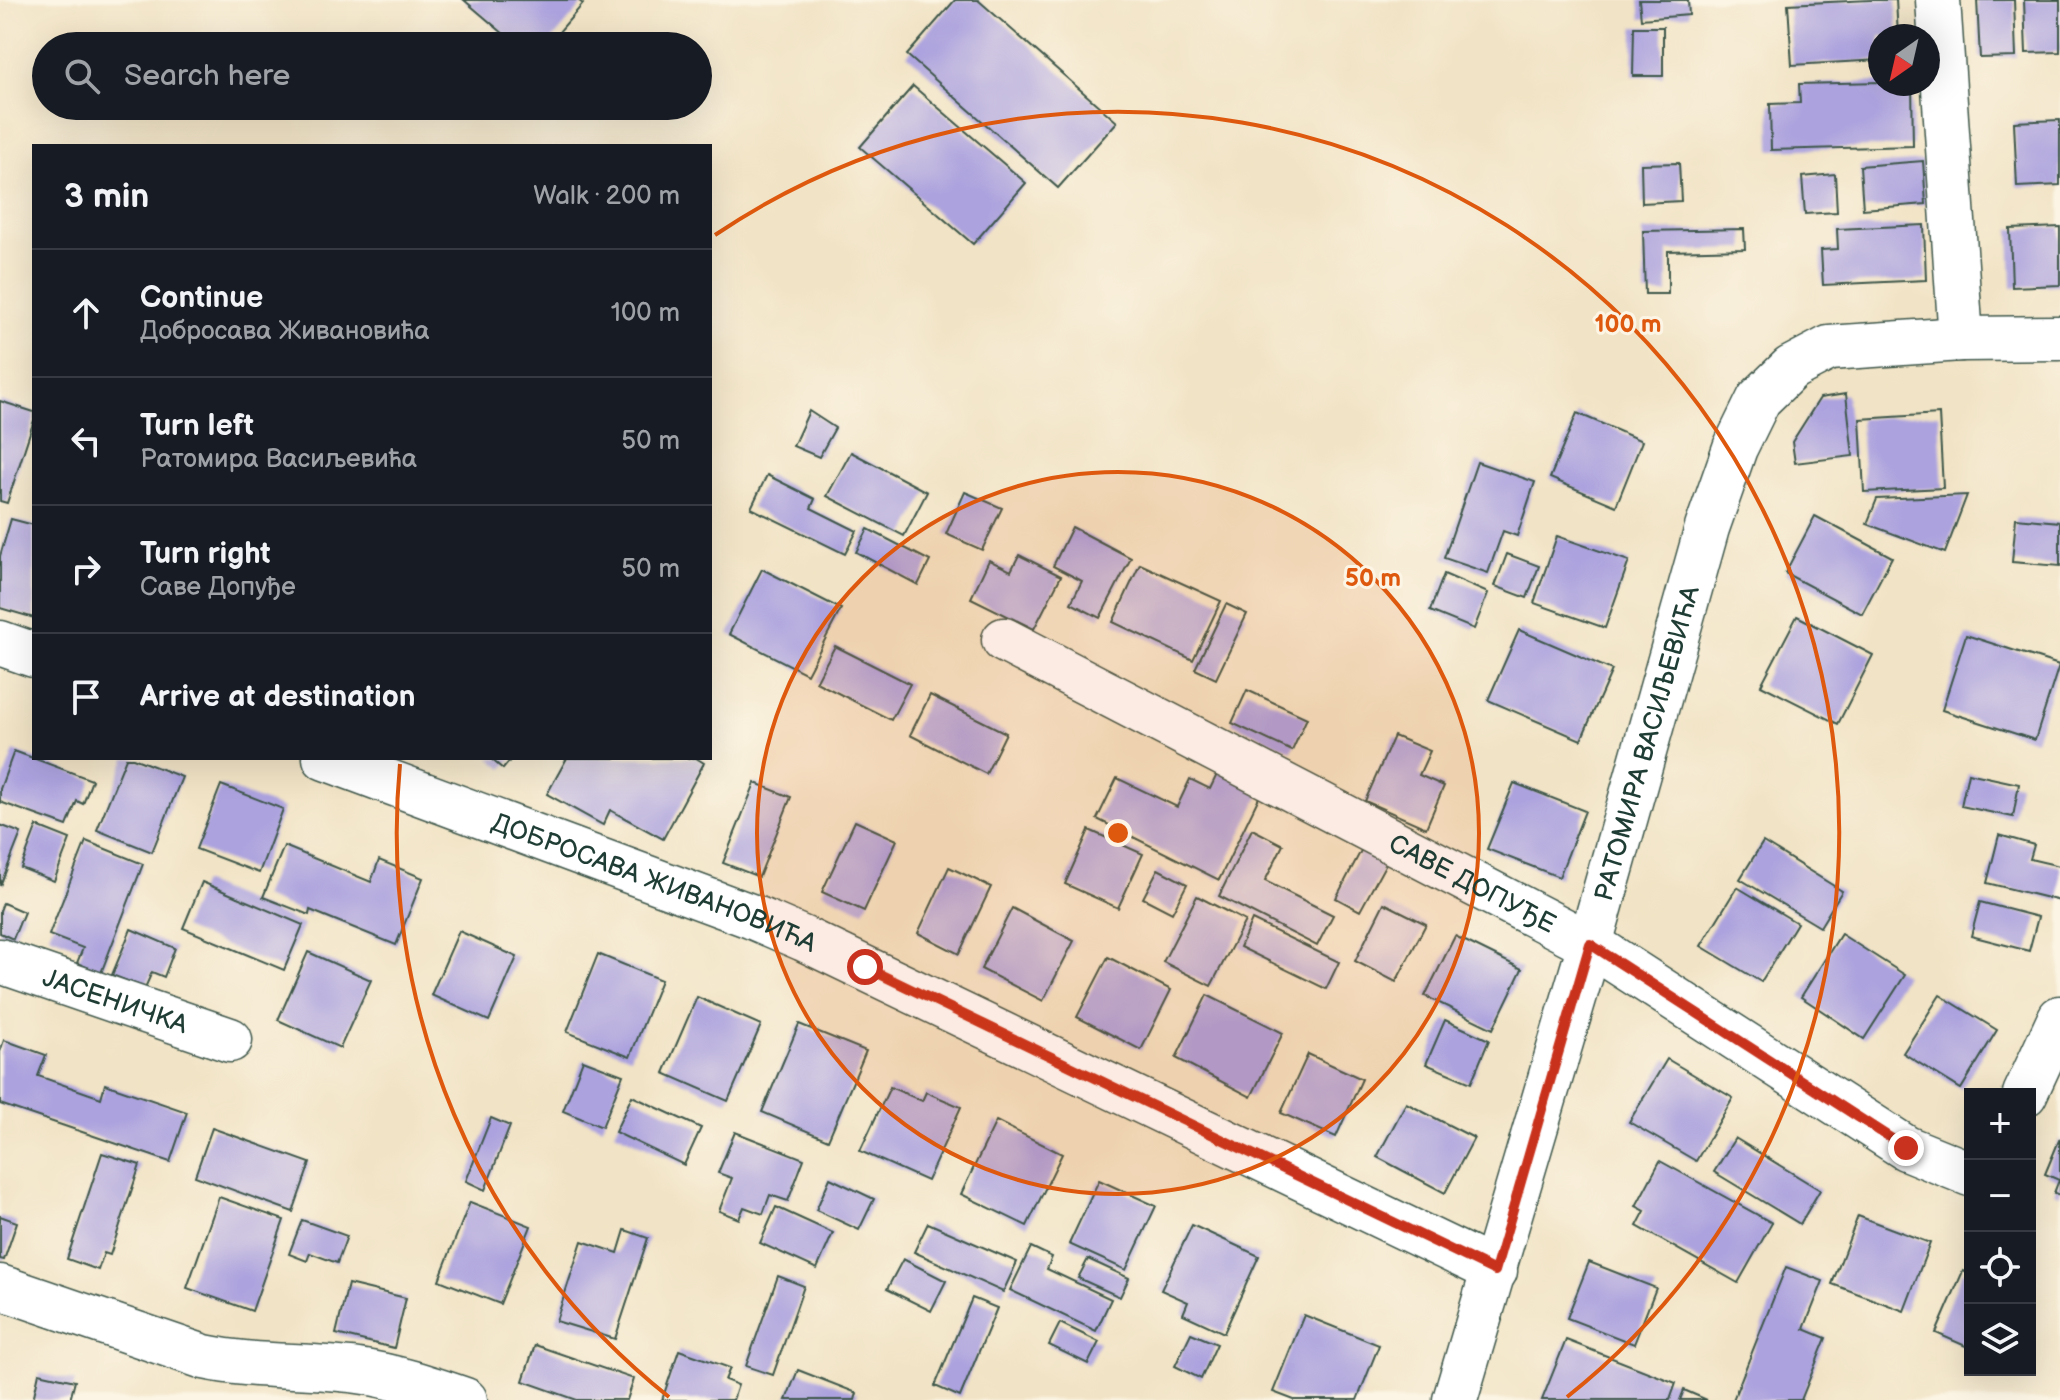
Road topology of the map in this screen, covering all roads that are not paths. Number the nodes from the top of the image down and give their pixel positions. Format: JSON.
{"nodes":[{"id":1,"x":1938,"y":0,"type":"edge"},
{"id":2,"x":2060,"y":338,"type":"edge"},
{"id":3,"x":1961,"y":339,"type":"junction"},
{"id":4,"x":1004,"y":640,"type":"dead end"},
{"id":5,"x":0,"y":643,"type":"edge"},
{"id":6,"x":32,"y":654,"type":"edge"},
{"id":7,"x":330,"y":760,"type":"edge"},
{"id":8,"x":1590,"y":944,"type":"junction"},
{"id":9,"x":0,"y":961,"type":"edge"},
{"id":10,"x":2060,"y":1018,"type":"edge"},
{"id":11,"x":230,"y":1040,"type":"dead end"},
{"id":12,"x":2028,"y":1088,"type":"edge"},
{"id":13,"x":1964,"y":1172,"type":"edge"},
{"id":14,"x":1495,"y":1271,"type":"junction"},
{"id":15,"x":0,"y":1287,"type":"edge"},
{"id":16,"x":465,"y":1400,"type":"edge"},
{"id":17,"x":1455,"y":1400,"type":"edge"}],
"edges":[{"from":1,"to":3,"type":"street"},
{"from":2,"to":3,"type":"street","name":"РАТОМИРА ВАСИЉЕВИЋА"},
{"from":3,"to":8,"type":"street","name":"РАТОМИРА ВАСИЉЕВИЋА"},
{"from":4,"to":8,"type":"street","name":"САВЕ ДОПУЂЕ"},
{"from":5,"to":6,"type":"street"},
{"from":7,"to":14,"type":"street","name":"ДОБРОСАВА ЖИВАНОВИЋА"},
{"from":8,"to":13,"type":"street","name":"САВЕ ДОПУЂЕ"},
{"from":8,"to":14,"type":"street","name":"РАТОМИРА ВАСИЉЕВИЋА"},
{"from":9,"to":11,"type":"street","name":"ЈАСЕНИЧКА"},
{"from":10,"to":12,"type":"street"},
{"from":14,"to":17,"type":"street","name":"РАТОМИРА ВАСИЉЕВИЋА"},
{"from":15,"to":16,"type":"street"}]}
